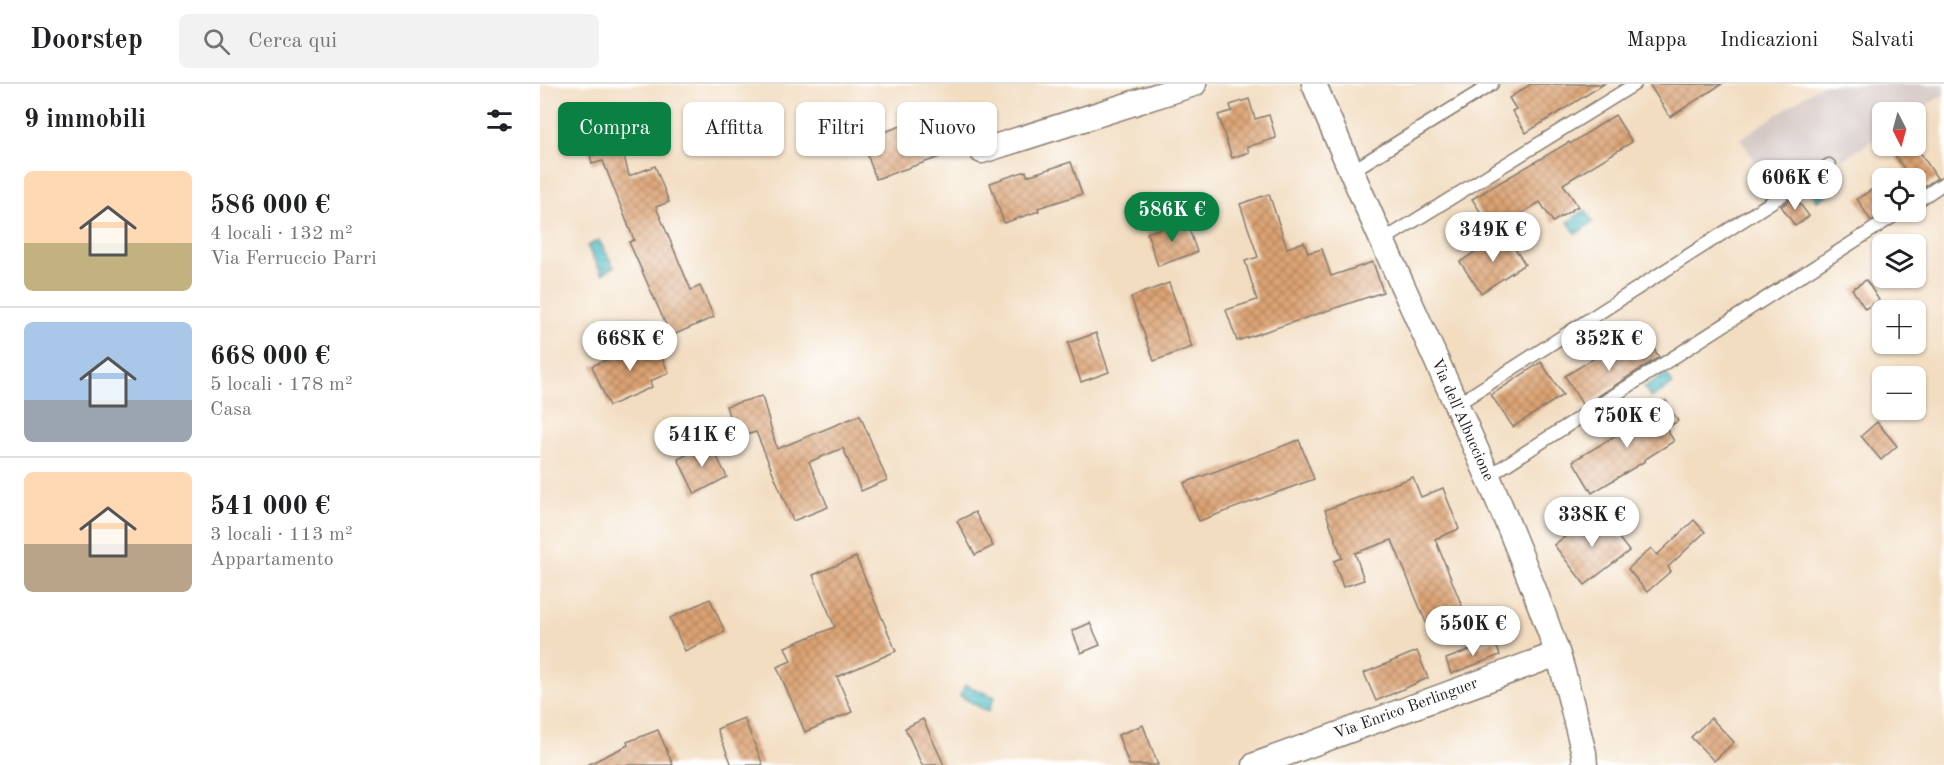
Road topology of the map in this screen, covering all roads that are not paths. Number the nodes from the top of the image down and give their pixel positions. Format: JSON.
{"nodes":[{"id":1,"x":1194,"y":84,"type":"edge"},
{"id":2,"x":1314,"y":84,"type":"edge"},
{"id":3,"x":1492,"y":84,"type":"edge"},
{"id":4,"x":1635,"y":84,"type":"edge"},
{"id":5,"x":997,"y":147,"type":"edge"},
{"id":6,"x":1829,"y":165,"type":"dead end"},
{"id":7,"x":1350,"y":172,"type":"junction"},
{"id":8,"x":1944,"y":183,"type":"edge"},
{"id":9,"x":1926,"y":195,"type":"edge"},
{"id":10,"x":1884,"y":222,"type":"edge"},
{"id":11,"x":1382,"y":241,"type":"junction"},
{"id":12,"x":1456,"y":405,"type":"junction"},
{"id":13,"x":1487,"y":477,"type":"junction"},
{"id":14,"x":1557,"y":654,"type":"junction"},
{"id":15,"x":1255,"y":765,"type":"edge"},
{"id":16,"x":1585,"y":765,"type":"edge"}],
"edges":[{"from":1,"to":5,"type":"street"},
{"from":2,"to":7,"type":"street","name":"Via dell'Albuccione"},
{"from":3,"to":7,"type":"lane"},
{"from":4,"to":11,"type":"lane"},
{"from":6,"to":12,"type":"lane"},
{"from":7,"to":11,"type":"street","name":"Via dell'Albuccione"},
{"from":8,"to":9,"type":"lane"},
{"from":10,"to":13,"type":"lane"},
{"from":11,"to":12,"type":"street","name":"Via dell'Albuccione"},
{"from":12,"to":13,"type":"street","name":"Via dell'Albuccione"},
{"from":13,"to":14,"type":"street","name":"Via dell'Albuccione"},
{"from":14,"to":15,"type":"street","name":"Via Enrico Berlinguer"},
{"from":14,"to":16,"type":"street","name":"Via dell'Albuccione"}]}
